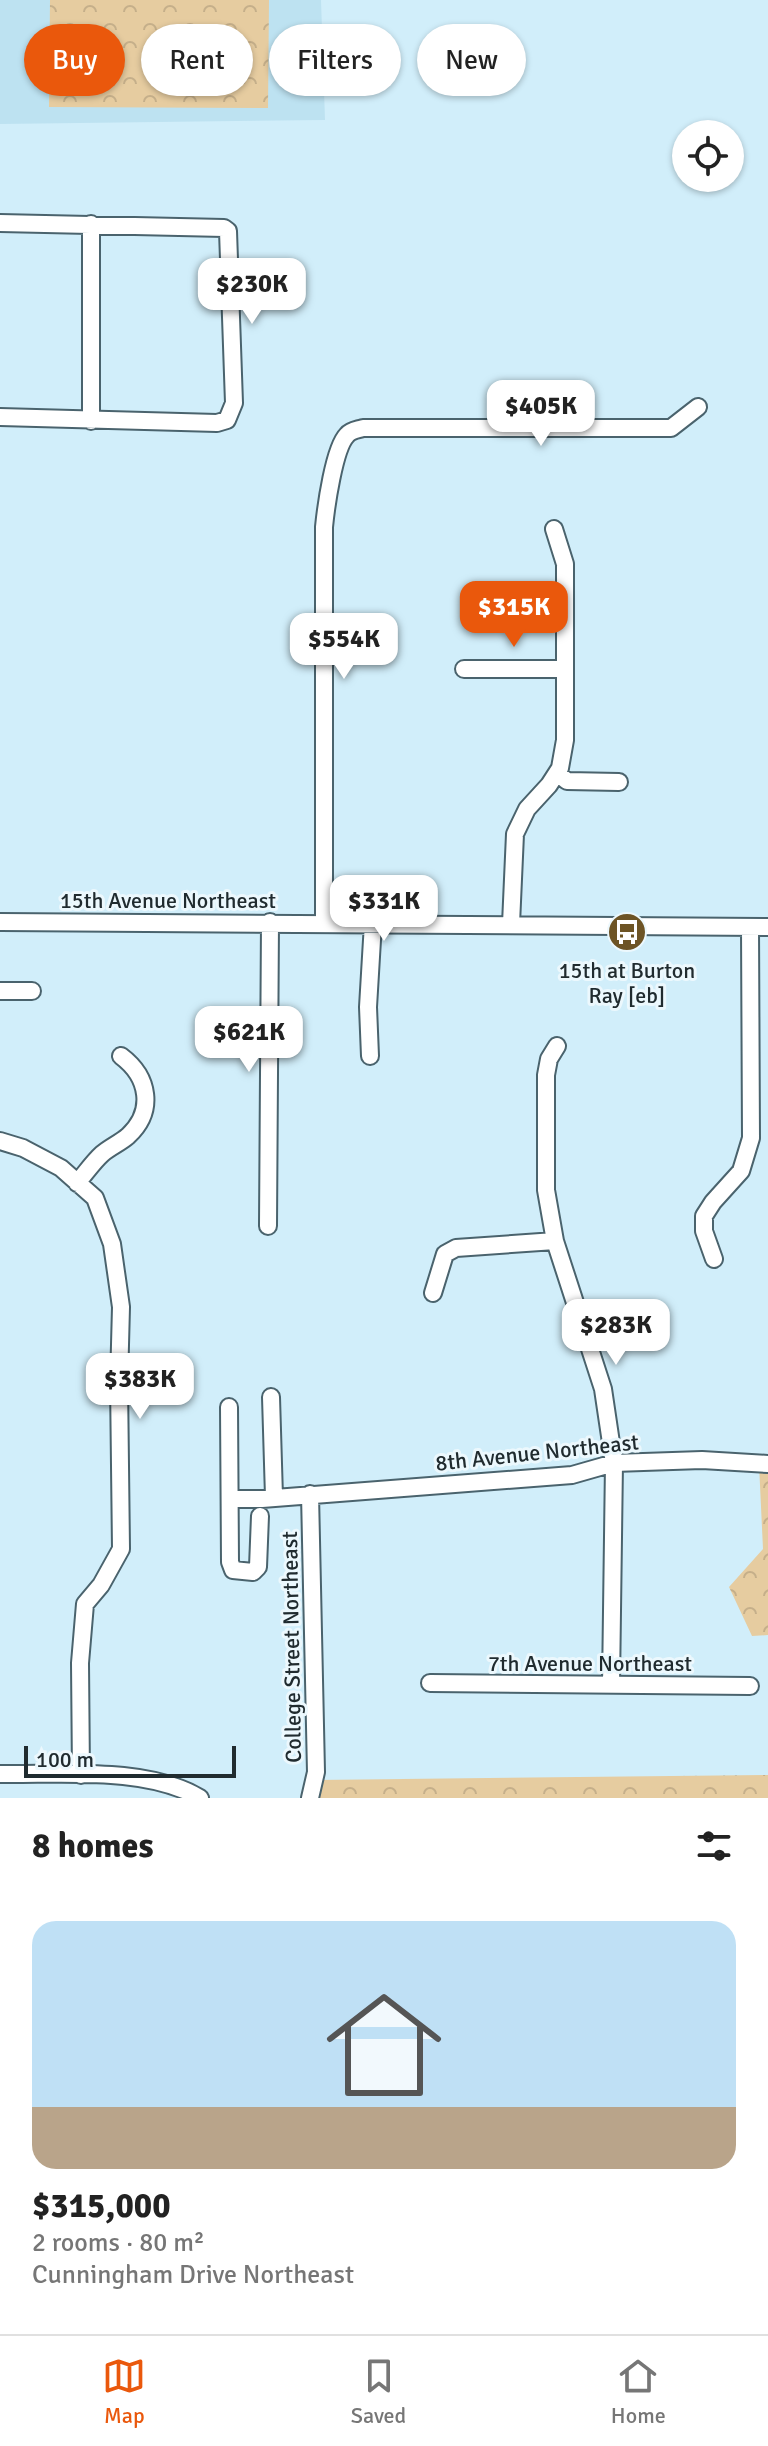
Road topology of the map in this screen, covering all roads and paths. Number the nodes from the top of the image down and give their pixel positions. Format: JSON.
{"nodes":[{"id":1,"x":0,"y":223,"type":"edge"},
{"id":2,"x":91,"y":224,"type":"junction"},
{"id":3,"x":698,"y":407,"type":"dead end"},
{"id":4,"x":0,"y":417,"type":"edge"},
{"id":5,"x":91,"y":421,"type":"junction"},
{"id":6,"x":554,"y":529,"type":"dead end"},
{"id":7,"x":464,"y":669,"type":"dead end"},
{"id":8,"x":564,"y":669,"type":"junction"},
{"id":9,"x":557,"y":773,"type":"junction"},
{"id":10,"x":619,"y":782,"type":"dead end"},
{"id":11,"x":0,"y":922,"type":"edge"},
{"id":12,"x":270,"y":922,"type":"junction"},
{"id":13,"x":324,"y":923,"type":"junction"},
{"id":14,"x":373,"y":923,"type":"junction"},
{"id":15,"x":511,"y":924,"type":"junction"},
{"id":16,"x":750,"y":927,"type":"junction"},
{"id":17,"x":768,"y":927,"type":"edge"},
{"id":18,"x":0,"y":991,"type":"edge"},
{"id":19,"x":32,"y":991,"type":"dead end"},
{"id":20,"x":557,"y":1046,"type":"dead end"},
{"id":21,"x":121,"y":1056,"type":"dead end"},
{"id":22,"x":370,"y":1056,"type":"dead end"},
{"id":23,"x":0,"y":1141,"type":"edge"},
{"id":24,"x":77,"y":1183,"type":"junction"},
{"id":25,"x":268,"y":1226,"type":"dead end"},
{"id":26,"x":555,"y":1241,"type":"junction"},
{"id":27,"x":714,"y":1259,"type":"dead end"},
{"id":28,"x":433,"y":1293,"type":"dead end"},
{"id":29,"x":271,"y":1397,"type":"dead end"},
{"id":30,"x":229,"y":1407,"type":"dead end"},
{"id":31,"x":614,"y":1463,"type":"junction"},
{"id":32,"x":768,"y":1464,"type":"edge"},
{"id":33,"x":310,"y":1494,"type":"junction"},
{"id":34,"x":274,"y":1497,"type":"junction"},
{"id":35,"x":230,"y":1499,"type":"junction"},
{"id":36,"x":260,"y":1516,"type":"dead end"},
{"id":37,"x":430,"y":1683,"type":"dead end"},
{"id":38,"x":611,"y":1685,"type":"junction"},
{"id":39,"x":750,"y":1686,"type":"dead end"},
{"id":40,"x":0,"y":1774,"type":"edge"},
{"id":41,"x":81,"y":1775,"type":"junction"},
{"id":42,"x":200,"y":1798,"type":"edge"},
{"id":43,"x":310,"y":1798,"type":"edge"}],
"edges":[{"from":1,"to":2,"type":"street"},
{"from":2,"to":5,"type":"street"},
{"from":2,"to":5,"type":"street"},
{"from":3,"to":13,"type":"street"},
{"from":4,"to":5,"type":"street"},
{"from":6,"to":8,"type":"street"},
{"from":7,"to":8,"type":"street"},
{"from":8,"to":9,"type":"street"},
{"from":9,"to":10,"type":"street"},
{"from":9,"to":15,"type":"street"},
{"from":11,"to":12,"type":"street","name":"15th Avenue Northeast"},
{"from":12,"to":13,"type":"street","name":"15th Avenue Northeast"},
{"from":12,"to":25,"type":"street"},
{"from":13,"to":14,"type":"street","name":"15th Avenue Northeast"},
{"from":14,"to":15,"type":"street","name":"15th Avenue Northeast"},
{"from":14,"to":22,"type":"street"},
{"from":15,"to":16,"type":"street","name":"15th Avenue Northeast"},
{"from":16,"to":17,"type":"street","name":"15th Avenue Northeast"},
{"from":16,"to":27,"type":"street"},
{"from":18,"to":19,"type":"street"},
{"from":20,"to":26,"type":"street"},
{"from":21,"to":24,"type":"street"},
{"from":23,"to":24,"type":"street"},
{"from":24,"to":41,"type":"street"},
{"from":26,"to":28,"type":"street"},
{"from":26,"to":31,"type":"street"},
{"from":29,"to":34,"type":"street"},
{"from":30,"to":35,"type":"street"},
{"from":31,"to":32,"type":"street","name":"8th Avenue Northeast"},
{"from":31,"to":33,"type":"street","name":"8th Avenue Northeast"},
{"from":31,"to":38,"type":"street"},
{"from":33,"to":34,"type":"street","name":"8th Avenue Northeast"},
{"from":33,"to":43,"type":"street","name":"College Street Northeast"},
{"from":34,"to":35,"type":"street","name":"8th Avenue Northeast"},
{"from":35,"to":36,"type":"street"},
{"from":37,"to":38,"type":"street","name":"7th Avenue Northeast"},
{"from":38,"to":39,"type":"street","name":"7th Avenue Northeast"},
{"from":40,"to":41,"type":"street"},
{"from":41,"to":42,"type":"street"}]}
